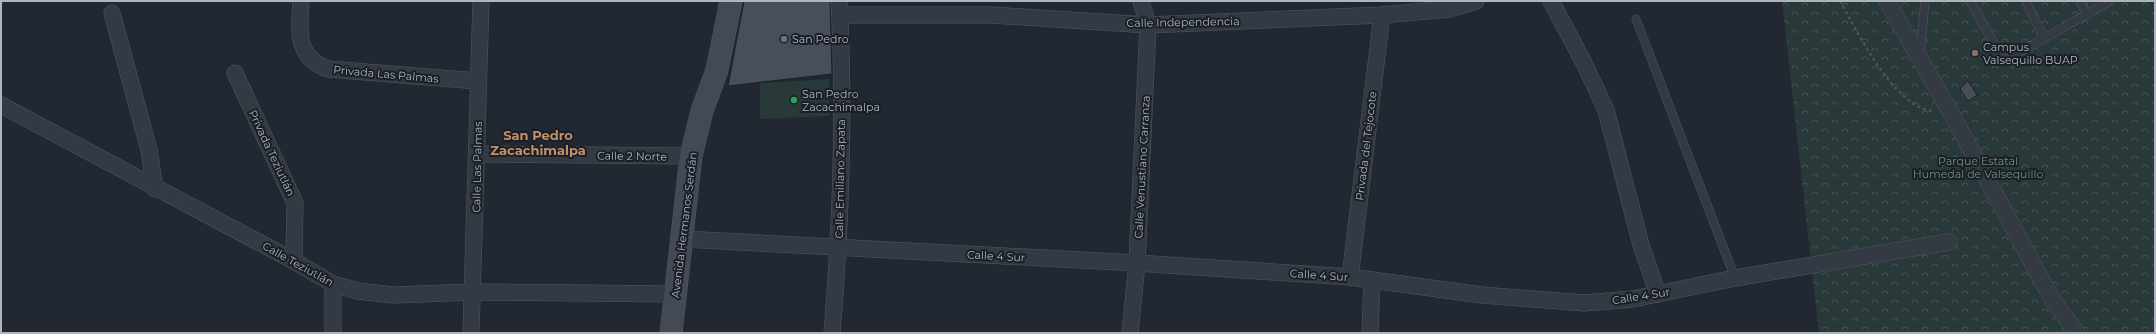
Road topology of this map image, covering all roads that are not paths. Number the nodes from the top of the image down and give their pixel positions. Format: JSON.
{"nodes":[{"id":1,"x":301,"y":1,"type":"edge"},
{"id":2,"x":481,"y":1,"type":"edge"},
{"id":3,"x":731,"y":1,"type":"edge"},
{"id":4,"x":1141,"y":1,"type":"edge"},
{"id":5,"x":1476,"y":1,"type":"edge"},
{"id":6,"x":1551,"y":1,"type":"edge"},
{"id":7,"x":1887,"y":1,"type":"edge"},
{"id":8,"x":1925,"y":1,"type":"edge"},
{"id":9,"x":1970,"y":1,"type":"edge"},
{"id":10,"x":2026,"y":1,"type":"edge"},
{"id":11,"x":2080,"y":1,"type":"edge"},
{"id":12,"x":2110,"y":1,"type":"edge"},
{"id":13,"x":840,"y":8,"type":"edge"},
{"id":14,"x":990,"y":8,"type":"edge"},
{"id":15,"x":112,"y":13,"type":"dead end"},
{"id":16,"x":1382,"y":15,"type":"junction"},
{"id":17,"x":2087,"y":15,"type":"junction"},
{"id":18,"x":1636,"y":18,"type":"dead end"},
{"id":19,"x":1148,"y":25,"type":"junction"},
{"id":20,"x":2044,"y":38,"type":"junction"},
{"id":21,"x":1919,"y":58,"type":"junction"},
{"id":22,"x":234,"y":73,"type":"dead end"},
{"id":23,"x":478,"y":81,"type":"junction"},
{"id":24,"x":1,"y":105,"type":"edge"},
{"id":25,"x":478,"y":154,"type":"junction"},
{"id":26,"x":691,"y":156,"type":"junction"},
{"id":27,"x":155,"y":189,"type":"junction"},
{"id":28,"x":683,"y":239,"type":"junction"},
{"id":29,"x":1949,"y":242,"type":"dead end"},
{"id":30,"x":839,"y":248,"type":"junction"},
{"id":31,"x":294,"y":261,"type":"junction"},
{"id":32,"x":1137,"y":263,"type":"junction"},
{"id":33,"x":1350,"y":277,"type":"junction"},
{"id":34,"x":1735,"y":278,"type":"junction"},
{"id":35,"x":1372,"y":280,"type":"junction"},
{"id":36,"x":333,"y":284,"type":"junction"},
{"id":37,"x":473,"y":292,"type":"junction"},
{"id":38,"x":676,"y":294,"type":"junction"},
{"id":39,"x":1658,"y":294,"type":"junction"},
{"id":40,"x":333,"y":333,"type":"edge"},
{"id":41,"x":471,"y":333,"type":"edge"},
{"id":42,"x":671,"y":333,"type":"edge"},
{"id":43,"x":832,"y":333,"type":"edge"},
{"id":44,"x":1130,"y":333,"type":"edge"},
{"id":45,"x":1370,"y":333,"type":"edge"},
{"id":46,"x":2077,"y":333,"type":"edge"}],
"edges":[{"from":1,"to":23,"type":"street","name":"Privada Las Palmas"},
{"from":2,"to":23,"type":"street","name":"Calle Las Palmas"},
{"from":3,"to":26,"type":"street","name":"Avenida Hermanos Serdán"},
{"from":4,"to":19,"type":"street","name":"Calle Venustiano Carranza"},
{"from":5,"to":16,"type":"street","name":"Calle Independencia"},
{"from":6,"to":39,"type":"street"},
{"from":7,"to":21,"type":"street"},
{"from":8,"to":21,"type":"lane"},
{"from":9,"to":20,"type":"lane"},
{"from":10,"to":20,"type":"lane"},
{"from":11,"to":17,"type":"lane"},
{"from":12,"to":17,"type":"lane"},
{"from":13,"to":14,"type":"street","name":"Calle Independencia"},
{"from":13,"to":30,"type":"street","name":"Calle Emiliano Zapata"},
{"from":14,"to":19,"type":"street","name":"Calle Independencia"},
{"from":15,"to":27,"type":"street"},
{"from":16,"to":19,"type":"street","name":"Calle Independencia"},
{"from":16,"to":33,"type":"street","name":"Privada del Tejocote"},
{"from":17,"to":20,"type":"lane"},
{"from":18,"to":34,"type":"lane"},
{"from":19,"to":32,"type":"street","name":"Calle Venustiano Carranza"},
{"from":21,"to":46,"type":"street"},
{"from":22,"to":31,"type":"street","name":"Privada Teziutlán"},
{"from":23,"to":25,"type":"street","name":"Calle Las Palmas"},
{"from":24,"to":27,"type":"street","name":"Calle Teziutlán"},
{"from":25,"to":26,"type":"street","name":"Calle 2 Norte"},
{"from":25,"to":37,"type":"street","name":"Calle Las Palmas"},
{"from":26,"to":28,"type":"street","name":"Avenida Hermanos Serdán"},
{"from":27,"to":31,"type":"street","name":"Calle Teziutlán"},
{"from":28,"to":30,"type":"street","name":"Calle 4 Sur"},
{"from":28,"to":38,"type":"street","name":"Avenida Hermanos Serdán"},
{"from":29,"to":34,"type":"street","name":"Calle 4 Sur"},
{"from":30,"to":32,"type":"street","name":"Calle 4 Sur"},
{"from":30,"to":43,"type":"street","name":"Calle Emiliano Zapata"},
{"from":31,"to":36,"type":"street","name":"Calle Teziutlán"},
{"from":32,"to":33,"type":"street","name":"Calle 4 Sur"},
{"from":32,"to":44,"type":"street","name":"Calle Venustiano Carranza"},
{"from":33,"to":35,"type":"street","name":"Calle 4 Sur"},
{"from":34,"to":39,"type":"street","name":"Calle 4 Sur"},
{"from":35,"to":39,"type":"street","name":"Calle 4 Sur"},
{"from":35,"to":45,"type":"street"},
{"from":36,"to":37,"type":"street","name":"Calle Teziutlán"},
{"from":36,"to":40,"type":"street"},
{"from":37,"to":38,"type":"street","name":"Calle Teziutlán"},
{"from":37,"to":41,"type":"street","name":"Calle Las Palmas"},
{"from":38,"to":42,"type":"street","name":"Avenida Hermanos Serdán"}]}
